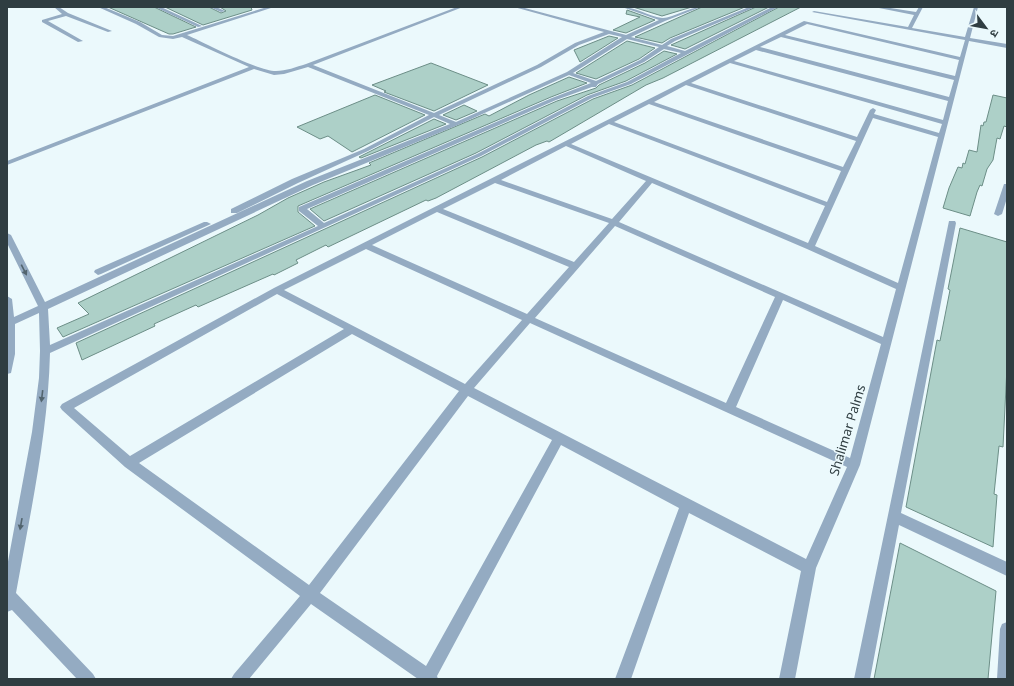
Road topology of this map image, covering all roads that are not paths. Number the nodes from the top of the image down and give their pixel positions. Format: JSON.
{"nodes":[{"id":1,"x":56,"y":7,"type":"edge"},
{"id":2,"x":100,"y":7,"type":"edge"},
{"id":3,"x":157,"y":7,"type":"edge"},
{"id":4,"x":212,"y":7,"type":"edge"},
{"id":5,"x":272,"y":7,"type":"edge"},
{"id":6,"x":461,"y":7,"type":"edge"},
{"id":7,"x":516,"y":7,"type":"edge"},
{"id":8,"x":624,"y":7,"type":"edge"},
{"id":9,"x":699,"y":7,"type":"edge"},
{"id":10,"x":753,"y":7,"type":"edge"},
{"id":11,"x":775,"y":7,"type":"edge"},
{"id":12,"x":876,"y":7,"type":"edge"},
{"id":13,"x":921,"y":7,"type":"edge"},
{"id":14,"x":976,"y":7,"type":"edge"},
{"id":15,"x":647,"y":10,"type":"dead end"},
{"id":16,"x":223,"y":11,"type":"dead end"},
{"id":17,"x":641,"y":12,"type":"junction"},
{"id":18,"x":814,"y":12,"type":"dead end"},
{"id":19,"x":66,"y":14,"type":"junction"},
{"id":20,"x":918,"y":14,"type":"junction"},
{"id":21,"x":663,"y":20,"type":"junction"},
{"id":22,"x":200,"y":26,"type":"dead end"},
{"id":23,"x":910,"y":29,"type":"junction"},
{"id":24,"x":110,"y":31,"type":"dead end"},
{"id":25,"x":609,"y":32,"type":"junction"},
{"id":26,"x":781,"y":35,"type":"junction"},
{"id":27,"x":182,"y":36,"type":"junction"},
{"id":28,"x":628,"y":36,"type":"junction"},
{"id":29,"x":969,"y":39,"type":"junction"},
{"id":30,"x":80,"y":41,"type":"dead end"},
{"id":31,"x":1007,"y":46,"type":"edge"},
{"id":32,"x":664,"y":47,"type":"junction"},
{"id":33,"x":756,"y":48,"type":"junction"},
{"id":34,"x":686,"y":53,"type":"junction"},
{"id":35,"x":963,"y":59,"type":"junction"},
{"id":36,"x":730,"y":61,"type":"junction"},
{"id":37,"x":308,"y":65,"type":"junction"},
{"id":38,"x":254,"y":67,"type":"junction"},
{"id":39,"x":569,"y":73,"type":"junction"},
{"id":40,"x":958,"y":79,"type":"junction"},
{"id":41,"x":596,"y":83,"type":"junction"},
{"id":42,"x":686,"y":83,"type":"junction"},
{"id":43,"x":590,"y":97,"type":"junction"},
{"id":44,"x":952,"y":100,"type":"junction"},
{"id":45,"x":649,"y":102,"type":"junction"},
{"id":46,"x":875,"y":103,"type":"junction"},
{"id":47,"x":432,"y":115,"type":"junction"},
{"id":48,"x":871,"y":115,"type":"junction"},
{"id":49,"x":609,"y":122,"type":"junction"},
{"id":50,"x":946,"y":123,"type":"junction"},
{"id":51,"x":456,"y":124,"type":"junction"},
{"id":52,"x":942,"y":136,"type":"junction"},
{"id":53,"x":859,"y":140,"type":"junction"},
{"id":54,"x":566,"y":144,"type":"junction"},
{"id":55,"x":7,"y":163,"type":"edge"},
{"id":56,"x":845,"y":170,"type":"junction"},
{"id":57,"x":494,"y":180,"type":"junction"},
{"id":58,"x":651,"y":180,"type":"junction"},
{"id":59,"x":1006,"y":191,"type":"edge"},
{"id":60,"x":829,"y":206,"type":"junction"},
{"id":61,"x":437,"y":209,"type":"junction"},
{"id":62,"x":998,"y":214,"type":"dead end"},
{"id":63,"x":614,"y":222,"type":"junction"},
{"id":64,"x":952,"y":223,"type":"dead end"},
{"id":65,"x":323,"y":226,"type":"junction"},
{"id":66,"x":7,"y":236,"type":"edge"},
{"id":67,"x":365,"y":246,"type":"junction"},
{"id":68,"x":810,"y":247,"type":"junction"},
{"id":69,"x":575,"y":266,"type":"junction"},
{"id":70,"x":98,"y":272,"type":"dead end"},
{"id":71,"x":901,"y":288,"type":"junction"},
{"id":72,"x":277,"y":290,"type":"junction"},
{"id":73,"x":780,"y":296,"type":"junction"},
{"id":74,"x":7,"y":299,"type":"edge"},
{"id":75,"x":43,"y":307,"type":"junction"},
{"id":76,"x":527,"y":318,"type":"junction"},
{"id":77,"x":8,"y":324,"type":"edge"},
{"id":78,"x":352,"y":330,"type":"junction"},
{"id":79,"x":886,"y":342,"type":"junction"},
{"id":80,"x":45,"y":352,"type":"junction"},
{"id":81,"x":7,"y":370,"type":"edge"},
{"id":82,"x":467,"y":389,"type":"junction"},
{"id":83,"x":729,"y":409,"type":"junction"},
{"id":84,"x":559,"y":438,"type":"junction"},
{"id":85,"x":129,"y":462,"type":"junction"},
{"id":86,"x":854,"y":464,"type":"junction"},
{"id":87,"x":686,"y":505,"type":"junction"},
{"id":88,"x":894,"y":516,"type":"junction"},
{"id":89,"x":809,"y":568,"type":"junction"},
{"id":90,"x":1007,"y":569,"type":"edge"},
{"id":91,"x":310,"y":595,"type":"junction"},
{"id":92,"x":8,"y":601,"type":"edge"},
{"id":93,"x":1007,"y":629,"type":"edge"},
{"id":94,"x":429,"y":678,"type":"edge"},
{"id":95,"x":88,"y":679,"type":"edge"},
{"id":96,"x":239,"y":679,"type":"edge"},
{"id":97,"x":623,"y":679,"type":"edge"},
{"id":98,"x":787,"y":679,"type":"edge"},
{"id":99,"x":862,"y":679,"type":"edge"},
{"id":100,"x":1005,"y":679,"type":"edge"}],
"edges":[{"from":1,"to":19,"type":"street"},
{"from":2,"to":27,"type":"street"},
{"from":3,"to":22,"type":"street"},
{"from":4,"to":16,"type":"street"},
{"from":5,"to":27,"type":"street"},
{"from":6,"to":37,"type":"street"},
{"from":7,"to":25,"type":"street"},
{"from":8,"to":17,"type":"street"},
{"from":9,"to":21,"type":"street"},
{"from":10,"to":32,"type":"street"},
{"from":11,"to":34,"type":"street"},
{"from":12,"to":20,"type":"street"},
{"from":13,"to":20,"type":"street"},
{"from":14,"to":29,"type":"street","name":"Shalimar Palms"},
{"from":15,"to":17,"type":"street"},
{"from":17,"to":21,"type":"street"},
{"from":18,"to":23,"type":"street"},
{"from":19,"to":24,"type":"street"},
{"from":19,"to":30,"type":"street"},
{"from":20,"to":23,"type":"street"},
{"from":21,"to":28,"type":"street"},
{"from":23,"to":29,"type":"street"},
{"from":25,"to":28,"type":"street"},
{"from":25,"to":47,"type":"street"},
{"from":26,"to":33,"type":"street"},
{"from":26,"to":35,"type":"street"},
{"from":26,"to":40,"type":"street"},
{"from":27,"to":38,"type":"street"},
{"from":28,"to":32,"type":"street"},
{"from":28,"to":39,"type":"street"},
{"from":29,"to":31,"type":"street"},
{"from":29,"to":35,"type":"street","name":"Shalimar Palms"},
{"from":32,"to":34,"type":"street"},
{"from":32,"to":41,"type":"street"},
{"from":33,"to":36,"type":"street"},
{"from":33,"to":44,"type":"street"},
{"from":34,"to":43,"type":"street"},
{"from":35,"to":40,"type":"street","name":"Shalimar Palms"},
{"from":36,"to":42,"type":"street"},
{"from":36,"to":46,"type":"street"},
{"from":37,"to":38,"type":"street"},
{"from":37,"to":47,"type":"street"},
{"from":38,"to":55,"type":"street"},
{"from":39,"to":41,"type":"street"},
{"from":39,"to":51,"type":"street"},
{"from":40,"to":44,"type":"street","name":"Shalimar Palms"},
{"from":41,"to":43,"type":"street"},
{"from":41,"to":65,"type":"street"},
{"from":42,"to":45,"type":"street"},
{"from":42,"to":53,"type":"street"},
{"from":43,"to":65,"type":"street"},
{"from":44,"to":50,"type":"street","name":"Shalimar Palms"},
{"from":45,"to":49,"type":"street"},
{"from":45,"to":56,"type":"street"},
{"from":46,"to":48,"type":"street"},
{"from":46,"to":50,"type":"street"},
{"from":47,"to":51,"type":"street"},
{"from":47,"to":70,"type":"street"},
{"from":48,"to":52,"type":"street"},
{"from":48,"to":53,"type":"street"},
{"from":49,"to":54,"type":"street"},
{"from":49,"to":60,"type":"street"},
{"from":50,"to":52,"type":"street","name":"Shalimar Palms"},
{"from":51,"to":75,"type":"street"},
{"from":52,"to":71,"type":"street","name":"Shalimar Palms"},
{"from":53,"to":56,"type":"street"},
{"from":54,"to":57,"type":"street"},
{"from":54,"to":58,"type":"street"},
{"from":56,"to":60,"type":"street"},
{"from":57,"to":61,"type":"street"},
{"from":57,"to":63,"type":"street"},
{"from":58,"to":63,"type":"street"},
{"from":58,"to":68,"type":"street"},
{"from":59,"to":62,"type":"street"},
{"from":60,"to":68,"type":"street"},
{"from":61,"to":67,"type":"street"},
{"from":61,"to":69,"type":"street"},
{"from":63,"to":69,"type":"street"},
{"from":63,"to":73,"type":"street"},
{"from":64,"to":88,"type":"street"},
{"from":65,"to":80,"type":"street"},
{"from":66,"to":75,"type":"street","one_way":true},
{"from":67,"to":72,"type":"street"},
{"from":67,"to":76,"type":"street"},
{"from":68,"to":71,"type":"street"},
{"from":69,"to":76,"type":"street"},
{"from":71,"to":79,"type":"street","name":"Shalimar Palms"},
{"from":72,"to":78,"type":"street"},
{"from":72,"to":85,"type":"street"},
{"from":73,"to":79,"type":"street"},
{"from":73,"to":83,"type":"street"},
{"from":74,"to":77,"type":"street"},
{"from":75,"to":77,"type":"street"},
{"from":75,"to":80,"type":"street"},
{"from":76,"to":82,"type":"street"},
{"from":76,"to":83,"type":"street"},
{"from":77,"to":81,"type":"street"},
{"from":78,"to":82,"type":"street"},
{"from":78,"to":85,"type":"street"},
{"from":79,"to":86,"type":"street","name":"Shalimar Palms"},
{"from":80,"to":92,"type":"street","one_way":true},
{"from":82,"to":84,"type":"street"},
{"from":82,"to":91,"type":"street"},
{"from":83,"to":86,"type":"street"},
{"from":84,"to":87,"type":"street"},
{"from":84,"to":94,"type":"street"},
{"from":85,"to":91,"type":"street"},
{"from":86,"to":89,"type":"street","name":"Shalimar Palms"},
{"from":87,"to":89,"type":"street"},
{"from":87,"to":97,"type":"street"},
{"from":88,"to":90,"type":"street"},
{"from":88,"to":99,"type":"street"},
{"from":89,"to":98,"type":"street","name":"Shalimar Palms"},
{"from":91,"to":94,"type":"street"},
{"from":91,"to":96,"type":"street"},
{"from":92,"to":95,"type":"street"},
{"from":93,"to":100,"type":"street"}]}
